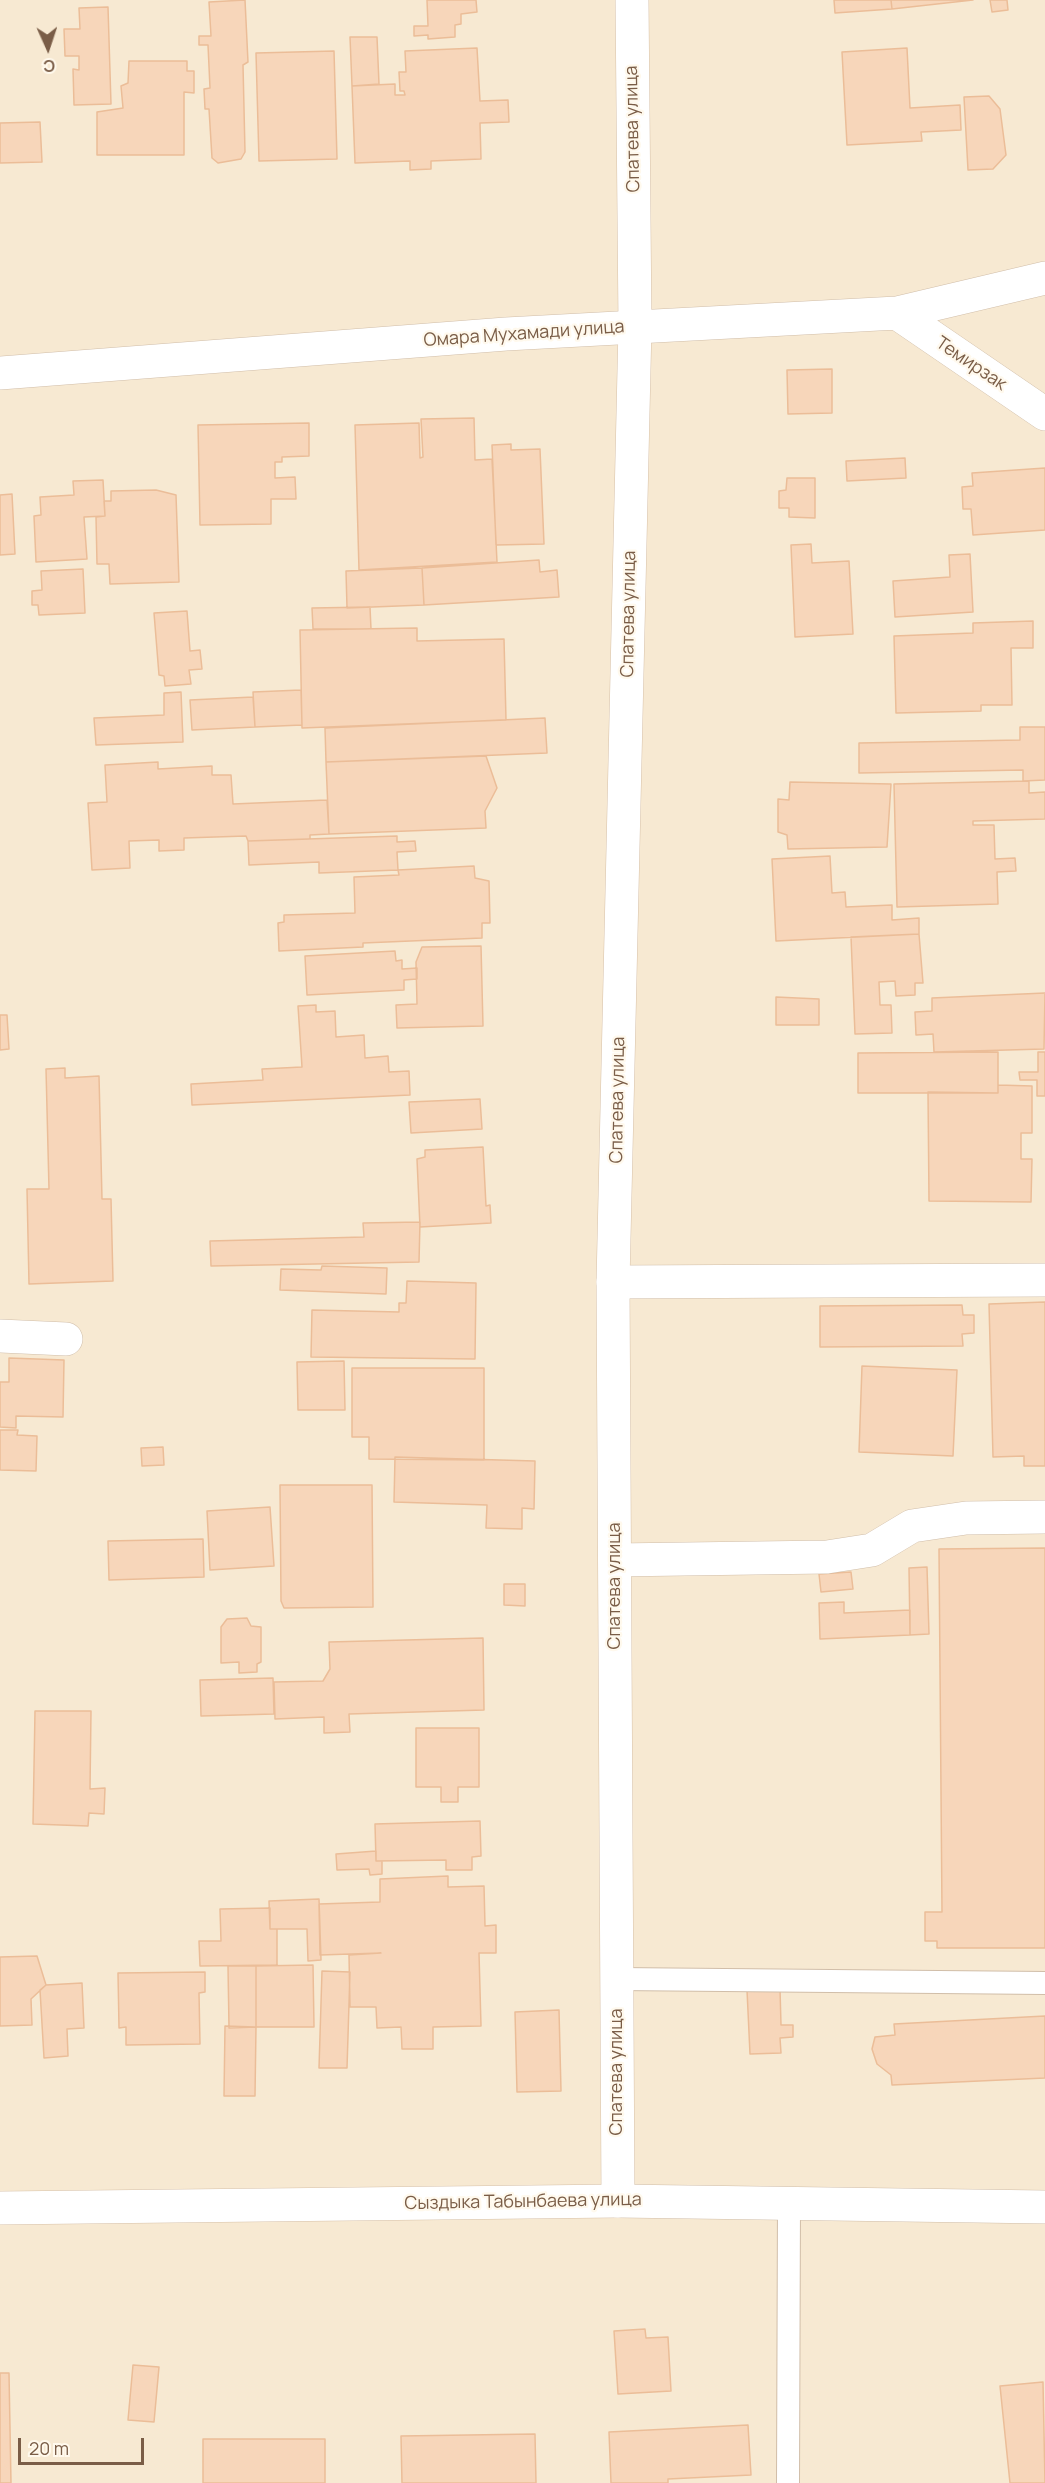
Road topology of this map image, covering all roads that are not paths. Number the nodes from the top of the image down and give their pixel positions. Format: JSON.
{"nodes":[{"id":1,"x":632,"y":0,"type":"edge"},
{"id":2,"x":1045,"y":278,"type":"edge"},
{"id":3,"x":897,"y":313,"type":"junction"},
{"id":4,"x":635,"y":326,"type":"junction"},
{"id":5,"x":0,"y":373,"type":"edge"},
{"id":6,"x":1045,"y":414,"type":"edge"},
{"id":7,"x":1045,"y":1280,"type":"edge"},
{"id":8,"x":613,"y":1282,"type":"junction"},
{"id":9,"x":0,"y":1336,"type":"edge"},
{"id":10,"x":66,"y":1339,"type":"dead end"},
{"id":11,"x":1045,"y":1517,"type":"edge"},
{"id":12,"x":615,"y":1560,"type":"junction"},
{"id":13,"x":617,"y":1979,"type":"junction"},
{"id":14,"x":1045,"y":1983,"type":"edge"},
{"id":15,"x":618,"y":2201,"type":"junction"},
{"id":16,"x":789,"y":2202,"type":"junction"},
{"id":17,"x":1045,"y":2207,"type":"edge"},
{"id":18,"x":0,"y":2208,"type":"edge"},
{"id":19,"x":788,"y":2483,"type":"edge"}],
"edges":[{"from":1,"to":4,"type":"street","name":"Спатева улица"},
{"from":2,"to":3,"type":"street","name":"Омара Мухамади улица"},
{"from":3,"to":4,"type":"street","name":"Омара Мухамади улица"},
{"from":3,"to":6,"type":"street","name":"Темирзак"},
{"from":4,"to":5,"type":"street","name":"Омара Мухамади улица"},
{"from":4,"to":8,"type":"street","name":"Спатева улица"},
{"from":7,"to":8,"type":"street"},
{"from":8,"to":12,"type":"street","name":"Спатева улица"},
{"from":9,"to":10,"type":"street"},
{"from":11,"to":12,"type":"street"},
{"from":12,"to":13,"type":"street","name":"Спатева улица"},
{"from":13,"to":14,"type":"lane"},
{"from":13,"to":15,"type":"street","name":"Спатева улица"},
{"from":15,"to":16,"type":"street","name":"Сыздыка Табынбаева улица"},
{"from":15,"to":18,"type":"street","name":"Сыздыка Табынбаева улица"},
{"from":16,"to":17,"type":"street","name":"Сыздыка Табынбаева улица"},
{"from":16,"to":19,"type":"lane"}]}
